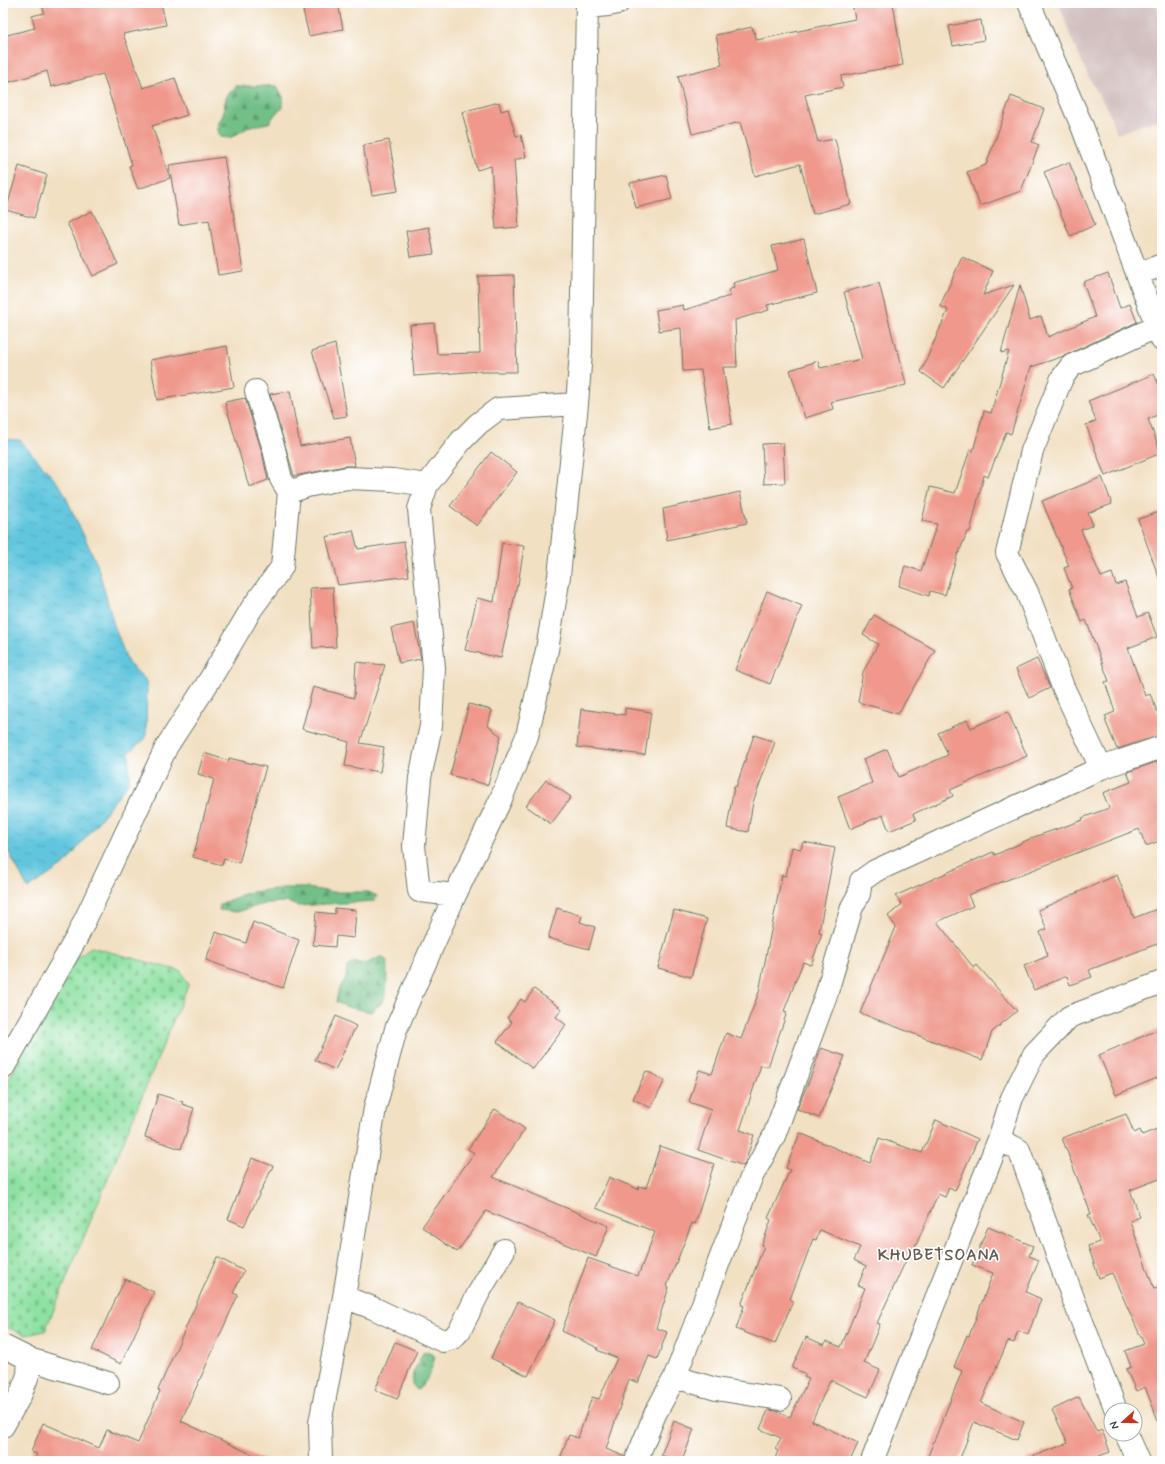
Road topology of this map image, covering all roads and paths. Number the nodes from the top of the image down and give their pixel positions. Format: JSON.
{"nodes":[{"id":1,"x":618,"y":3,"type":"edge"},
{"id":2,"x":1030,"y":3,"type":"edge"},
{"id":3,"x":587,"y":5,"type":"edge"},
{"id":4,"x":1162,"y":265,"type":"edge"},
{"id":5,"x":1138,"y":274,"type":"junction"},
{"id":6,"x":1159,"y":334,"type":"edge"},
{"id":7,"x":256,"y":391,"type":"dead end"},
{"id":8,"x":578,"y":404,"type":"junction"},
{"id":9,"x":427,"y":485,"type":"junction"},
{"id":10,"x":289,"y":492,"type":"junction"},
{"id":11,"x":1162,"y":748,"type":"edge"},
{"id":12,"x":1101,"y":768,"type":"junction"},
{"id":13,"x":455,"y":895,"type":"junction"},
{"id":14,"x":1162,"y":982,"type":"edge"},
{"id":15,"x":3,"y":1068,"type":"edge"},
{"id":16,"x":1000,"y":1139,"type":"junction"},
{"id":17,"x":504,"y":1250,"type":"dead end"},
{"id":18,"x":344,"y":1297,"type":"junction"},
{"id":19,"x":3,"y":1346,"type":"edge"},
{"id":20,"x":29,"y":1359,"type":"junction"},
{"id":21,"x":675,"y":1377,"type":"junction"},
{"id":22,"x":108,"y":1383,"type":"dead end"},
{"id":23,"x":780,"y":1399,"type":"dead end"},
{"id":24,"x":1113,"y":1402,"type":"edge"},
{"id":25,"x":3,"y":1426,"type":"edge"},
{"id":26,"x":1130,"y":1442,"type":"edge"},
{"id":27,"x":321,"y":1461,"type":"edge"},
{"id":28,"x":636,"y":1461,"type":"edge"},
{"id":29,"x":872,"y":1461,"type":"edge"},
{"id":30,"x":1138,"y":1461,"type":"edge"}],
"edges":[{"from":1,"to":3,"type":"street"},
{"from":2,"to":5,"type":"street"},
{"from":3,"to":8,"type":"street"},
{"from":4,"to":5,"type":"street"},
{"from":5,"to":6,"type":"street"},
{"from":6,"to":12,"type":"street"},
{"from":7,"to":10,"type":"street"},
{"from":8,"to":9,"type":"street"},
{"from":8,"to":13,"type":"street"},
{"from":9,"to":10,"type":"street"},
{"from":9,"to":13,"type":"street"},
{"from":10,"to":15,"type":"street"},
{"from":11,"to":12,"type":"street"},
{"from":12,"to":21,"type":"street"},
{"from":13,"to":18,"type":"street"},
{"from":14,"to":16,"type":"street"},
{"from":16,"to":24,"type":"street"},
{"from":16,"to":29,"type":"street"},
{"from":17,"to":18,"type":"street"},
{"from":18,"to":27,"type":"street"},
{"from":19,"to":20,"type":"street"},
{"from":20,"to":22,"type":"street"},
{"from":20,"to":25,"type":"street"},
{"from":21,"to":23,"type":"street"},
{"from":21,"to":28,"type":"street"},
{"from":26,"to":30,"type":"street"}]}
